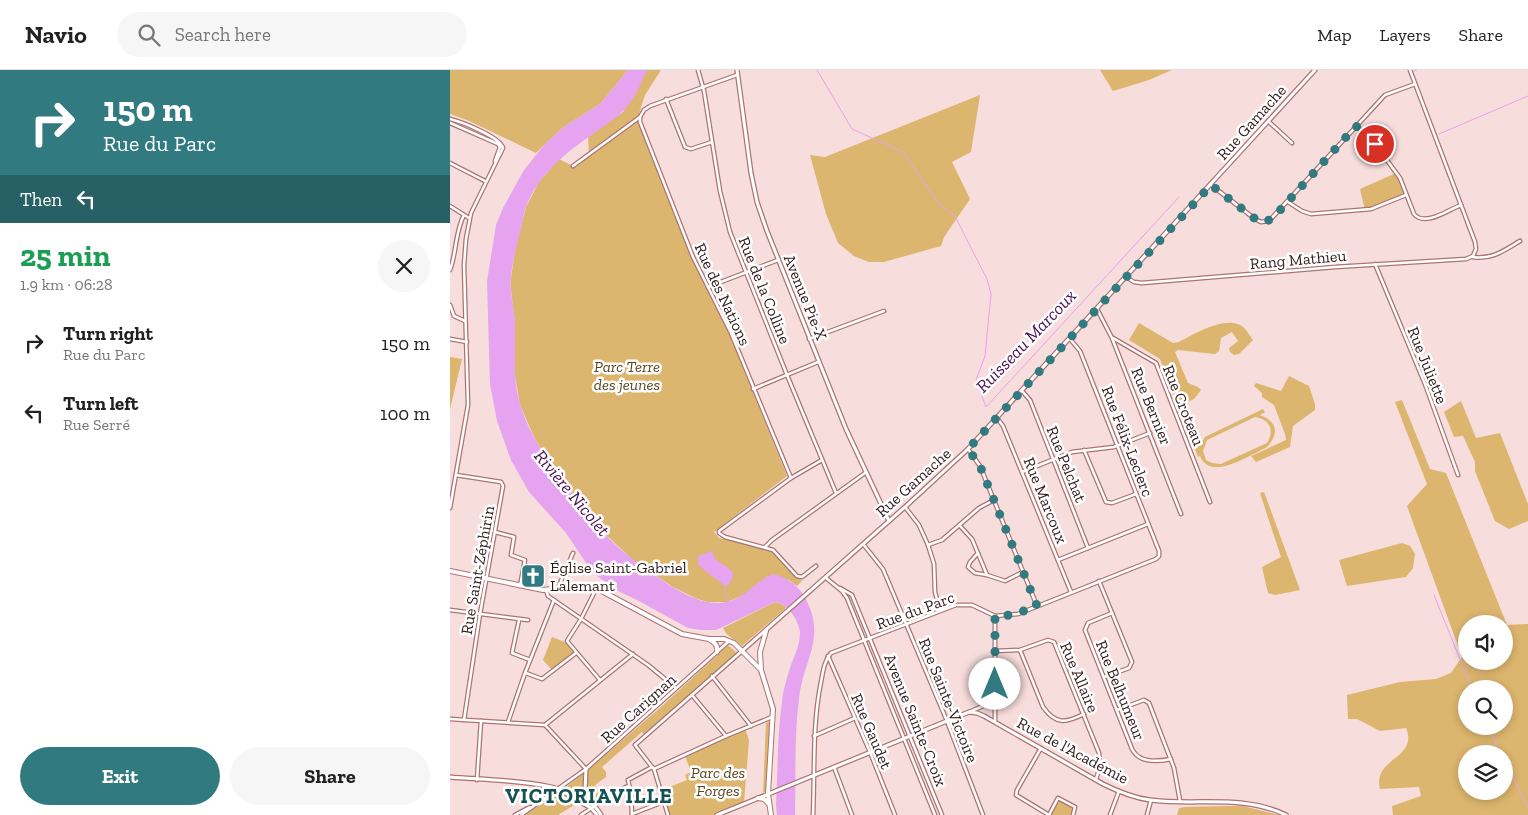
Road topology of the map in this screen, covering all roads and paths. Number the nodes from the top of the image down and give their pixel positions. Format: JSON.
{"nodes":[{"id":1,"x":698,"y":70,"type":"edge"},
{"id":2,"x":737,"y":70,"type":"edge"},
{"id":3,"x":1315,"y":70,"type":"edge"},
{"id":4,"x":1410,"y":70,"type":"edge"},
{"id":5,"x":737,"y":75,"type":"junction"},
{"id":6,"x":1415,"y":84,"type":"junction"},
{"id":7,"x":703,"y":86,"type":"junction"},
{"id":8,"x":666,"y":99,"type":"junction"},
{"id":9,"x":640,"y":117,"type":"junction"},
{"id":10,"x":450,"y":121,"type":"edge"},
{"id":11,"x":1268,"y":121,"type":"junction"},
{"id":12,"x":1356,"y":126,"type":"junction"},
{"id":13,"x":712,"y":142,"type":"junction"},
{"id":14,"x":1292,"y":143,"type":"dead end"},
{"id":15,"x":450,"y":163,"type":"edge"},
{"id":16,"x":572,"y":166,"type":"dead end"},
{"id":17,"x":485,"y":181,"type":"junction"},
{"id":18,"x":1211,"y":185,"type":"junction"},
{"id":19,"x":1406,"y":195,"type":"junction"},
{"id":20,"x":1288,"y":202,"type":"junction"},
{"id":21,"x":1461,"y":205,"type":"junction"},
{"id":22,"x":450,"y":206,"type":"edge"},
{"id":23,"x":464,"y":215,"type":"junction"},
{"id":24,"x":469,"y":218,"type":"junction"},
{"id":25,"x":1520,"y":242,"type":"dead end"},
{"id":26,"x":1472,"y":256,"type":"junction"},
{"id":27,"x":778,"y":260,"type":"junction"},
{"id":28,"x":1375,"y":264,"type":"junction"},
{"id":29,"x":450,"y":270,"type":"edge"},
{"id":30,"x":747,"y":272,"type":"junction"},
{"id":31,"x":1126,"y":277,"type":"junction"},
{"id":32,"x":708,"y":287,"type":"junction"},
{"id":33,"x":450,"y":305,"type":"edge"},
{"id":34,"x":1096,"y":309,"type":"junction"},
{"id":35,"x":884,"y":311,"type":"dead end"},
{"id":36,"x":465,"y":322,"type":"junction"},
{"id":37,"x":1112,"y":338,"type":"junction"},
{"id":38,"x":450,"y":339,"type":"edge"},
{"id":39,"x":809,"y":339,"type":"junction"},
{"id":40,"x":1070,"y":339,"type":"junction"},
{"id":41,"x":466,"y":342,"type":"junction"},
{"id":42,"x":818,"y":362,"type":"junction"},
{"id":43,"x":787,"y":376,"type":"junction"},
{"id":44,"x":753,"y":389,"type":"junction"},
{"id":45,"x":1022,"y":391,"type":"junction"},
{"id":46,"x":997,"y":418,"type":"junction"},
{"id":47,"x":1150,"y":433,"type":"junction"},
{"id":48,"x":1118,"y":445,"type":"junction"},
{"id":49,"x":968,"y":449,"type":"junction"},
{"id":50,"x":1084,"y":450,"type":"junction"},
{"id":51,"x":1052,"y":459,"type":"junction"},
{"id":52,"x":822,"y":460,"type":"junction"},
{"id":53,"x":1022,"y":472,"type":"junction"},
{"id":54,"x":865,"y":473,"type":"junction"},
{"id":55,"x":1458,"y":474,"type":"dead end"},
{"id":56,"x":456,"y":475,"type":"junction"},
{"id":57,"x":791,"y":478,"type":"junction"},
{"id":58,"x":836,"y":493,"type":"junction"},
{"id":59,"x":1136,"y":494,"type":"junction"},
{"id":60,"x":994,"y":500,"type":"junction"},
{"id":61,"x":1210,"y":502,"type":"dead end"},
{"id":62,"x":905,"y":507,"type":"junction"},
{"id":63,"x":450,"y":508,"type":"edge"},
{"id":64,"x":1181,"y":514,"type":"dead end"},
{"id":65,"x":889,"y":521,"type":"junction"},
{"id":66,"x":1148,"y":524,"type":"junction"},
{"id":67,"x":960,"y":526,"type":"junction"},
{"id":68,"x":495,"y":532,"type":"junction"},
{"id":69,"x":863,"y":544,"type":"junction"},
{"id":70,"x":928,"y":545,"type":"junction"},
{"id":71,"x":765,"y":547,"type":"junction"},
{"id":72,"x":1088,"y":548,"type":"junction"},
{"id":73,"x":573,"y":553,"type":"dead end"},
{"id":74,"x":978,"y":553,"type":"junction"},
{"id":75,"x":1058,"y":560,"type":"junction"},
{"id":76,"x":816,"y":566,"type":"dead end"},
{"id":77,"x":450,"y":570,"type":"edge"},
{"id":78,"x":1023,"y":572,"type":"junction"},
{"id":79,"x":987,"y":575,"type":"junction"},
{"id":80,"x":486,"y":578,"type":"junction"},
{"id":81,"x":826,"y":578,"type":"junction"},
{"id":82,"x":1099,"y":581,"type":"junction"},
{"id":83,"x":520,"y":586,"type":"junction"},
{"id":84,"x":836,"y":587,"type":"junction"},
{"id":85,"x":596,"y":588,"type":"junction"},
{"id":86,"x":558,"y":589,"type":"junction"},
{"id":87,"x":546,"y":590,"type":"junction"},
{"id":88,"x":1071,"y":592,"type":"junction"},
{"id":89,"x":554,"y":600,"type":"junction"},
{"id":90,"x":1037,"y":606,"type":"junction"},
{"id":91,"x":450,"y":610,"type":"edge"},
{"id":92,"x":940,"y":610,"type":"junction"},
{"id":93,"x":1112,"y":613,"type":"junction"},
{"id":94,"x":480,"y":614,"type":"junction"},
{"id":95,"x":995,"y":616,"type":"junction"},
{"id":96,"x":519,"y":619,"type":"junction"},
{"id":97,"x":581,"y":619,"type":"junction"},
{"id":98,"x":528,"y":620,"type":"dead end"},
{"id":99,"x":905,"y":624,"type":"junction"},
{"id":100,"x":766,"y":631,"type":"junction"},
{"id":101,"x":870,"y":638,"type":"junction"},
{"id":102,"x":709,"y":639,"type":"junction"},
{"id":103,"x":729,"y":640,"type":"junction"},
{"id":104,"x":864,"y":640,"type":"junction"},
{"id":105,"x":1020,"y":650,"type":"junction"},
{"id":106,"x":742,"y":651,"type":"junction"},
{"id":107,"x":995,"y":651,"type":"junction"},
{"id":108,"x":716,"y":652,"type":"junction"},
{"id":109,"x":576,"y":653,"type":"junction"},
{"id":110,"x":633,"y":654,"type":"junction"},
{"id":111,"x":828,"y":656,"type":"junction"},
{"id":112,"x":530,"y":660,"type":"junction"},
{"id":113,"x":761,"y":670,"type":"junction"},
{"id":114,"x":525,"y":673,"type":"junction"},
{"id":115,"x":712,"y":676,"type":"junction"},
{"id":116,"x":1104,"y":677,"type":"junction"},
{"id":117,"x":600,"y":680,"type":"junction"},
{"id":118,"x":676,"y":688,"type":"junction"},
{"id":119,"x":692,"y":695,"type":"junction"},
{"id":120,"x":995,"y":701,"type":"junction"},
{"id":121,"x":1118,"y":710,"type":"junction"},
{"id":122,"x":969,"y":712,"type":"junction"},
{"id":123,"x":1084,"y":714,"type":"junction"},
{"id":124,"x":774,"y":717,"type":"junction"},
{"id":125,"x":855,"y":718,"type":"junction"},
{"id":126,"x":450,"y":719,"type":"edge"},
{"id":127,"x":464,"y":720,"type":"junction"},
{"id":128,"x":481,"y":721,"type":"junction"},
{"id":129,"x":947,"y":721,"type":"junction"},
{"id":130,"x":508,"y":722,"type":"junction"},
{"id":131,"x":995,"y":722,"type":"junction"},
{"id":132,"x":545,"y":725,"type":"junction"},
{"id":133,"x":751,"y":726,"type":"junction"},
{"id":134,"x":726,"y":736,"type":"junction"},
{"id":135,"x":814,"y":736,"type":"junction"},
{"id":136,"x":910,"y":736,"type":"junction"},
{"id":137,"x":904,"y":738,"type":"junction"},
{"id":138,"x":1040,"y":748,"type":"junction"},
{"id":139,"x":870,"y":752,"type":"junction"},
{"id":140,"x":1170,"y":759,"type":"junction"},
{"id":141,"x":834,"y":767,"type":"junction"},
{"id":142,"x":653,"y":768,"type":"junction"},
{"id":143,"x":586,"y":769,"type":"junction"},
{"id":144,"x":814,"y":775,"type":"junction"},
{"id":145,"x":450,"y":777,"type":"edge"},
{"id":146,"x":1096,"y":779,"type":"junction"},
{"id":147,"x":477,"y":780,"type":"junction"},
{"id":148,"x":628,"y":786,"type":"junction"},
{"id":149,"x":559,"y":789,"type":"junction"},
{"id":150,"x":932,"y":790,"type":"junction"},
{"id":151,"x":1119,"y":791,"type":"junction"},
{"id":152,"x":926,"y":793,"type":"junction"},
{"id":153,"x":768,"y":794,"type":"junction"},
{"id":154,"x":758,"y":798,"type":"junction"},
{"id":155,"x":1151,"y":800,"type":"junction"},
{"id":156,"x":1180,"y":801,"type":"junction"},
{"id":157,"x":589,"y":802,"type":"junction"},
{"id":158,"x":663,"y":802,"type":"junction"},
{"id":159,"x":769,"y":805,"type":"junction"},
{"id":160,"x":531,"y":807,"type":"junction"},
{"id":161,"x":592,"y":807,"type":"junction"},
{"id":162,"x":632,"y":814,"type":"edge"},
{"id":163,"x":515,"y":815,"type":"edge"},
{"id":164,"x":521,"y":815,"type":"edge"},
{"id":165,"x":581,"y":815,"type":"edge"},
{"id":166,"x":599,"y":815,"type":"edge"},
{"id":167,"x":668,"y":815,"type":"edge"},
{"id":168,"x":717,"y":815,"type":"edge"},
{"id":169,"x":771,"y":815,"type":"edge"},
{"id":170,"x":813,"y":815,"type":"edge"},
{"id":171,"x":852,"y":815,"type":"edge"},
{"id":172,"x":894,"y":815,"type":"edge"},
{"id":173,"x":935,"y":815,"type":"edge"},
{"id":174,"x":942,"y":815,"type":"edge"},
{"id":175,"x":983,"y":815,"type":"edge"},
{"id":176,"x":1049,"y":815,"type":"edge"},
{"id":177,"x":1073,"y":815,"type":"edge"},
{"id":178,"x":1110,"y":815,"type":"edge"},
{"id":179,"x":1148,"y":815,"type":"edge"},
{"id":180,"x":1286,"y":815,"type":"edge"}],
"edges":[{"from":1,"to":7,"type":"street","name":"Rue de la Colline"},
{"from":2,"to":5,"type":"street","name":"Avenue Pie-X"},
{"from":3,"to":11,"type":"street","name":"Rue Gamache"},
{"from":4,"to":6,"type":"street"},
{"from":5,"to":7,"type":"street"},
{"from":5,"to":27,"type":"street","name":"Avenue Pie-X"},
{"from":6,"to":12,"type":"street"},
{"from":6,"to":21,"type":"street"},
{"from":7,"to":8,"type":"street"},
{"from":7,"to":13,"type":"street","name":"Rue de la Colline"},
{"from":8,"to":9,"type":"street"},
{"from":8,"to":13,"type":"street"},
{"from":9,"to":16,"type":"street"},
{"from":9,"to":32,"type":"street","name":"Rue des Nations"},
{"from":10,"to":17,"type":"street"},
{"from":11,"to":14,"type":"street"},
{"from":11,"to":18,"type":"street","name":"Rue Gamache"},
{"from":12,"to":19,"type":"street"},
{"from":12,"to":20,"type":"street"},
{"from":13,"to":30,"type":"street","name":"Rue de la Colline"},
{"from":15,"to":17,"type":"street"},
{"from":17,"to":24,"type":"street"},
{"from":18,"to":20,"type":"street"},
{"from":18,"to":31,"type":"street","name":"Rue Gamache"},
{"from":19,"to":20,"type":"street"},
{"from":19,"to":21,"type":"street"},
{"from":21,"to":26,"type":"street"},
{"from":22,"to":23,"type":"street"},
{"from":23,"to":24,"type":"street"},
{"from":23,"to":29,"type":"street"},
{"from":24,"to":36,"type":"street"},
{"from":25,"to":26,"type":"street","name":"Rang Mathieu"},
{"from":26,"to":28,"type":"street","name":"Rang Mathieu"},
{"from":27,"to":30,"type":"street"},
{"from":27,"to":39,"type":"street","name":"Avenue Pie-X"},
{"from":28,"to":31,"type":"street","name":"Rang Mathieu"},
{"from":28,"to":55,"type":"street","name":"Rue Juliette"},
{"from":30,"to":32,"type":"street"},
{"from":30,"to":43,"type":"street","name":"Rue de la Colline"},
{"from":31,"to":34,"type":"street","name":"Rue Gamache"},
{"from":32,"to":44,"type":"street","name":"Rue des Nations"},
{"from":33,"to":36,"type":"street"},
{"from":34,"to":37,"type":"street","name":"Rue Bernier"},
{"from":34,"to":40,"type":"street","name":"Rue Gamache"},
{"from":35,"to":39,"type":"street"},
{"from":36,"to":41,"type":"street"},
{"from":37,"to":47,"type":"street","name":"Rue Bernier"},
{"from":37,"to":61,"type":"street","name":"Rue Croteau"},
{"from":38,"to":41,"type":"street"},
{"from":39,"to":42,"type":"street","name":"Avenue Pie-X"},
{"from":40,"to":45,"type":"street","name":"Rue Gamache"},
{"from":40,"to":48,"type":"street","name":"Rue Félix-Leclerc"},
{"from":41,"to":56,"type":"street"},
{"from":42,"to":43,"type":"street"},
{"from":42,"to":54,"type":"street","name":"Avenue Pie-X"},
{"from":43,"to":44,"type":"street"},
{"from":43,"to":52,"type":"street","name":"Rue de la Colline"},
{"from":44,"to":57,"type":"street","name":"Rue des Nations"},
{"from":45,"to":46,"type":"street","name":"Rue Gamache"},
{"from":45,"to":51,"type":"street","name":"Rue Pelchat"},
{"from":46,"to":49,"type":"street","name":"Rue Gamache"},
{"from":46,"to":53,"type":"street","name":"Rue Marcoux"},
{"from":47,"to":48,"type":"street"},
{"from":47,"to":64,"type":"street","name":"Rue Bernier"},
{"from":48,"to":50,"type":"street"},
{"from":48,"to":59,"type":"street","name":"Rue Félix-Leclerc"},
{"from":49,"to":60,"type":"street"},
{"from":49,"to":62,"type":"street","name":"Rue Gamache"},
{"from":50,"to":51,"type":"street"},
{"from":50,"to":59,"type":"street"},
{"from":51,"to":53,"type":"street"},
{"from":51,"to":72,"type":"street","name":"Rue Pelchat"},
{"from":52,"to":57,"type":"street"},
{"from":52,"to":58,"type":"street","name":"Rue de la Colline"},
{"from":53,"to":75,"type":"street","name":"Rue Marcoux"},
{"from":54,"to":58,"type":"street"},
{"from":54,"to":65,"type":"street","name":"Avenue Pie-X"},
{"from":56,"to":63,"type":"street"},
{"from":56,"to":68,"type":"street","name":"Rue Saint-Zéphirin"},
{"from":57,"to":71,"type":"street"},
{"from":58,"to":71,"type":"street"},
{"from":59,"to":66,"type":"street","name":"Rue Félix-Leclerc"},
{"from":60,"to":67,"type":"street"},
{"from":60,"to":78,"type":"street"},
{"from":62,"to":65,"type":"street","name":"Rue Gamache"},
{"from":62,"to":70,"type":"street"},
{"from":65,"to":69,"type":"street","name":"Rue Gamache"},
{"from":66,"to":72,"type":"street"},
{"from":66,"to":82,"type":"street","name":"Rue Félix-Leclerc"},
{"from":67,"to":70,"type":"street"},
{"from":67,"to":74,"type":"street"},
{"from":68,"to":80,"type":"street","name":"Rue Saint-Zéphirin"},
{"from":68,"to":83,"type":"street"},
{"from":69,"to":81,"type":"street","name":"Rue Gamache"},
{"from":69,"to":99,"type":"street","name":"Rue Sainte-Victoire"},
{"from":70,"to":92,"type":"street"},
{"from":71,"to":76,"type":"street"},
{"from":72,"to":75,"type":"street"},
{"from":73,"to":86,"type":"street"},
{"from":74,"to":79,"type":"street"},
{"from":74,"to":79,"type":"street"},
{"from":75,"to":88,"type":"street","name":"Rue Marcoux"},
{"from":77,"to":80,"type":"main road"},
{"from":78,"to":79,"type":"street"},
{"from":78,"to":90,"type":"street"},
{"from":80,"to":83,"type":"main road"},
{"from":80,"to":94,"type":"street","name":"Rue Saint-Zéphirin"},
{"from":81,"to":84,"type":"street","name":"Avenue Sainte-Croix"},
{"from":81,"to":100,"type":"street","name":"Rue Gamache"},
{"from":82,"to":88,"type":"street"},
{"from":82,"to":93,"type":"street"},
{"from":83,"to":87,"type":"main road"},
{"from":84,"to":101,"type":"street","name":"Avenue Sainte-Croix"},
{"from":84,"to":104,"type":"street","name":"Avenue Sainte-Croix"},
{"from":85,"to":86,"type":"main road"},
{"from":85,"to":97,"type":"street"},
{"from":85,"to":102,"type":"main road"},
{"from":86,"to":87,"type":"main road"},
{"from":87,"to":89,"type":"street"},
{"from":88,"to":90,"type":"street"},
{"from":89,"to":97,"type":"street"},
{"from":89,"to":112,"type":"street"},
{"from":90,"to":95,"type":"street"},
{"from":91,"to":94,"type":"street"},
{"from":92,"to":95,"type":"street","name":"Rue du Parc"},
{"from":92,"to":99,"type":"street","name":"Rue du Parc"},
{"from":93,"to":116,"type":"street","name":"Rue Belhumeur"},
{"from":93,"to":116,"type":"street"},
{"from":94,"to":96,"type":"street"},
{"from":94,"to":127,"type":"street","name":"Rue Saint-Zéphirin"},
{"from":95,"to":107,"type":"street"},
{"from":96,"to":98,"type":"street"},
{"from":96,"to":112,"type":"street"},
{"from":97,"to":109,"type":"street"},
{"from":97,"to":110,"type":"street"},
{"from":99,"to":101,"type":"street","name":"Rue du Parc"},
{"from":99,"to":129,"type":"street","name":"Rue Sainte-Victoire"},
{"from":100,"to":106,"type":"street"},
{"from":100,"to":113,"type":"main road"},
{"from":101,"to":104,"type":"street","name":"Rue du Parc"},
{"from":101,"to":136,"type":"street","name":"Avenue Sainte-Croix"},
{"from":102,"to":103,"type":"main road"},
{"from":102,"to":108,"type":"main road"},
{"from":103,"to":106,"type":"main road"},
{"from":103,"to":108,"type":"street","name":"Rue Carignan"},
{"from":104,"to":111,"type":"street","name":"Rue du Parc"},
{"from":104,"to":137,"type":"street","name":"Avenue Sainte-Croix"},
{"from":105,"to":107,"type":"street","name":"Rue Allaire"},
{"from":105,"to":123,"type":"street"},
{"from":105,"to":123,"type":"street","name":"Rue Allaire"},
{"from":106,"to":113,"type":"main road"},
{"from":106,"to":115,"type":"street"},
{"from":107,"to":120,"type":"street"},
{"from":108,"to":118,"type":"street","name":"Rue Carignan"},
{"from":109,"to":114,"type":"street"},
{"from":109,"to":117,"type":"street"},
{"from":110,"to":117,"type":"street"},
{"from":110,"to":118,"type":"street"},
{"from":111,"to":125,"type":"street","name":"Rue Gaudet"},
{"from":111,"to":135,"type":"street"},
{"from":112,"to":114,"type":"street"},
{"from":113,"to":124,"type":"main road"},
{"from":114,"to":130,"type":"street"},
{"from":115,"to":119,"type":"street"},
{"from":115,"to":133,"type":"street"},
{"from":116,"to":121,"type":"street","name":"Rue Belhumeur"},
{"from":117,"to":132,"type":"street"},
{"from":118,"to":143,"type":"street","name":"Rue Carignan"},
{"from":119,"to":134,"type":"street"},
{"from":119,"to":142,"type":"street"},
{"from":120,"to":122,"type":"street"},
{"from":120,"to":131,"type":"street"},
{"from":121,"to":140,"type":"street","name":"Rue Belhumeur"},
{"from":121,"to":140,"type":"street"},
{"from":122,"to":129,"type":"street"},
{"from":122,"to":131,"type":"street","name":"Rue de l'Académie"},
{"from":123,"to":146,"type":"street","name":"Rue Allaire"},
{"from":124,"to":133,"type":"street"},
{"from":124,"to":153,"type":"main road"},
{"from":125,"to":135,"type":"street"},
{"from":125,"to":139,"type":"street","name":"Rue Gaudet"},
{"from":126,"to":127,"type":"street"},
{"from":127,"to":128,"type":"street"},
{"from":128,"to":130,"type":"street"},
{"from":128,"to":147,"type":"street"},
{"from":129,"to":136,"type":"street"},
{"from":129,"to":175,"type":"street","name":"Rue Sainte-Victoire"},
{"from":130,"to":132,"type":"street"},
{"from":131,"to":138,"type":"street","name":"Rue de l'Académie"},
{"from":132,"to":143,"type":"street"},
{"from":133,"to":134,"type":"street"},
{"from":134,"to":142,"type":"street"},
{"from":135,"to":144,"type":"street"},
{"from":136,"to":137,"type":"street"},
{"from":136,"to":150,"type":"street","name":"Avenue Sainte-Croix"},
{"from":137,"to":139,"type":"street"},
{"from":137,"to":152,"type":"street","name":"Avenue Sainte-Croix"},
{"from":138,"to":146,"type":"street","name":"Rue de l'Académie"},
{"from":138,"to":176,"type":"street"},
{"from":139,"to":141,"type":"street"},
{"from":139,"to":172,"type":"street","name":"Rue Gaudet"},
{"from":140,"to":156,"type":"street"},
{"from":141,"to":144,"type":"street"},
{"from":141,"to":171,"type":"street"},
{"from":142,"to":148,"type":"street"},
{"from":142,"to":158,"type":"street"},
{"from":143,"to":149,"type":"street","name":"Rue Carignan"},
{"from":143,"to":157,"type":"street"},
{"from":144,"to":153,"type":"street"},
{"from":144,"to":170,"type":"street"},
{"from":145,"to":147,"type":"street"},
{"from":146,"to":151,"type":"street","name":"Rue de l'Académie"},
{"from":147,"to":149,"type":"street"},
{"from":148,"to":161,"type":"street"},
{"from":148,"to":162,"type":"street"},
{"from":149,"to":157,"type":"street"},
{"from":149,"to":160,"type":"street","name":"Rue Carignan"},
{"from":149,"to":161,"type":"street"},
{"from":150,"to":152,"type":"street"},
{"from":150,"to":174,"type":"street","name":"Avenue Sainte-Croix"},
{"from":151,"to":155,"type":"street","name":"Rue de l'Académie"},
{"from":151,"to":178,"type":"street"},
{"from":152,"to":173,"type":"street","name":"Avenue Sainte-Croix"},
{"from":153,"to":154,"type":"street"},
{"from":153,"to":159,"type":"main road"},
{"from":154,"to":159,"type":"main road"},
{"from":154,"to":168,"type":"street"},
{"from":155,"to":156,"type":"street","name":"Rue de l'Académie"},
{"from":155,"to":179,"type":"street"},
{"from":156,"to":180,"type":"street","name":"Rue de l'Académie"},
{"from":157,"to":161,"type":"street"},
{"from":158,"to":162,"type":"street"},
{"from":158,"to":167,"type":"street"},
{"from":159,"to":169,"type":"main road"},
{"from":160,"to":163,"type":"street"},
{"from":160,"to":164,"type":"street"},
{"from":161,"to":165,"type":"street"},
{"from":161,"to":166,"type":"street"},
{"from":176,"to":177,"type":"street"}]}
